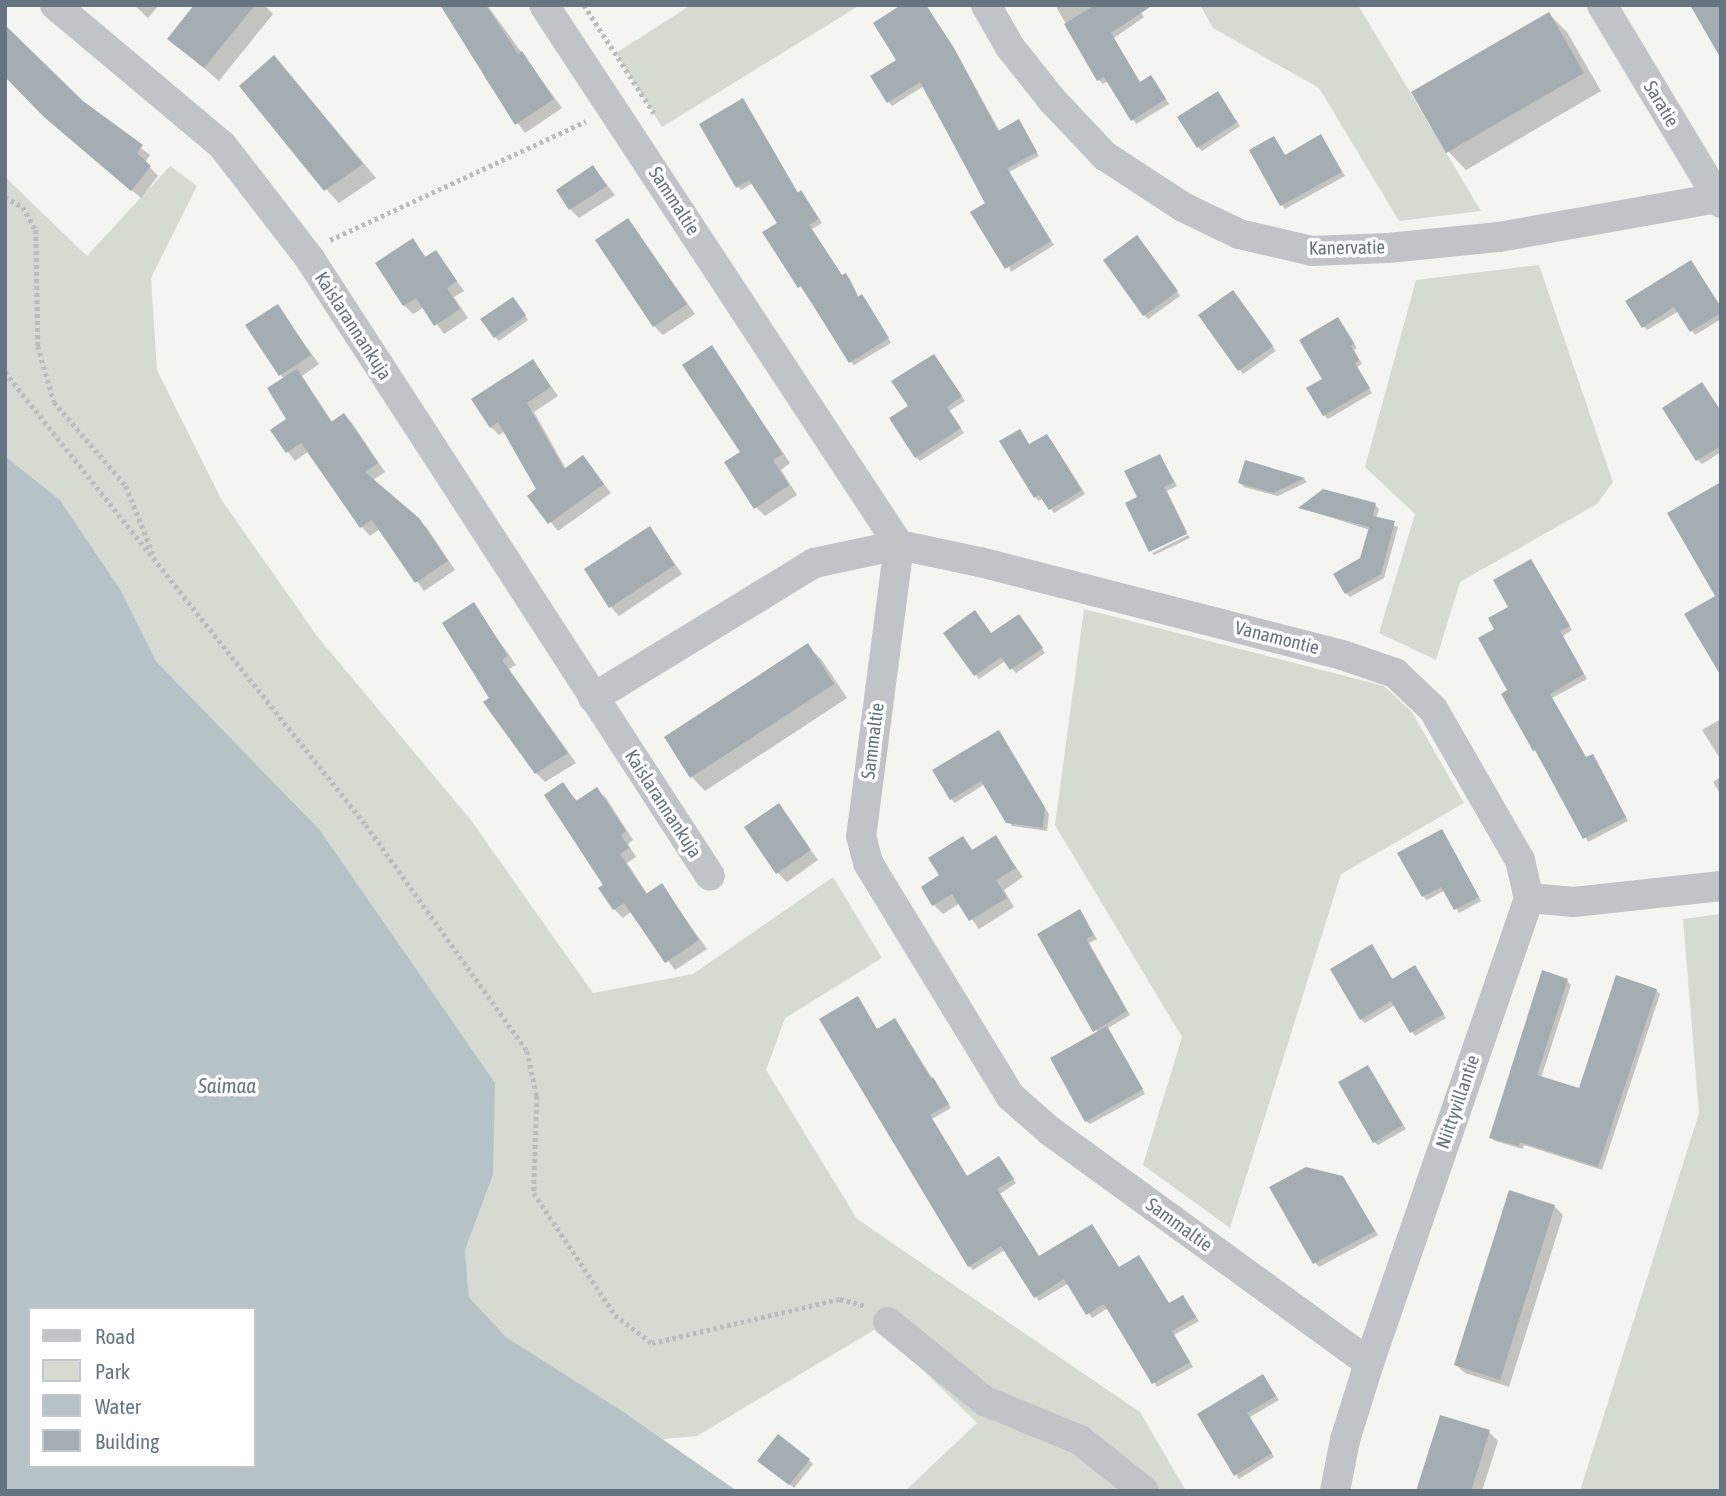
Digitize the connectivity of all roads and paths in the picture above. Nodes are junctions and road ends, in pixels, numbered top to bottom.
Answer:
1 (55, 5) edge
2 (544, 5) edge
3 (986, 5) edge
4 (1602, 5) edge
5 (612, 108) junction
6 (5, 197) edge
7 (1719, 200) edge
8 (304, 252) junction
9 (5, 372) edge
10 (900, 545) junction
11 (155, 560) junction
12 (593, 698) junction
13 (710, 876) dead end
14 (1721, 886) edge
15 (1529, 898) junction
16 (888, 1322) joint
17 (1368, 1363) junction
18 (1144, 1491) edge
19 (1335, 1491) edge

1 - 8 street, Kaislarannankuja
2 - 5 street, Sammaltie
3 - 7 street, Kanervatie
4 - 7 street, Saratie
5 - 8 path
5 - 10 street, Sammaltie
6 - 11 path
8 - 12 street, Kaislarannankuja
9 - 11 path
10 - 12 street
10 - 15 street, Vanamontie
10 - 17 street, Sammaltie
11 - 16 path
12 - 13 street, Kaislarannankuja
14 - 15 street
15 - 17 street, Niittyvillantie
16 - 18 street
17 - 19 street, Niittyvillantie

